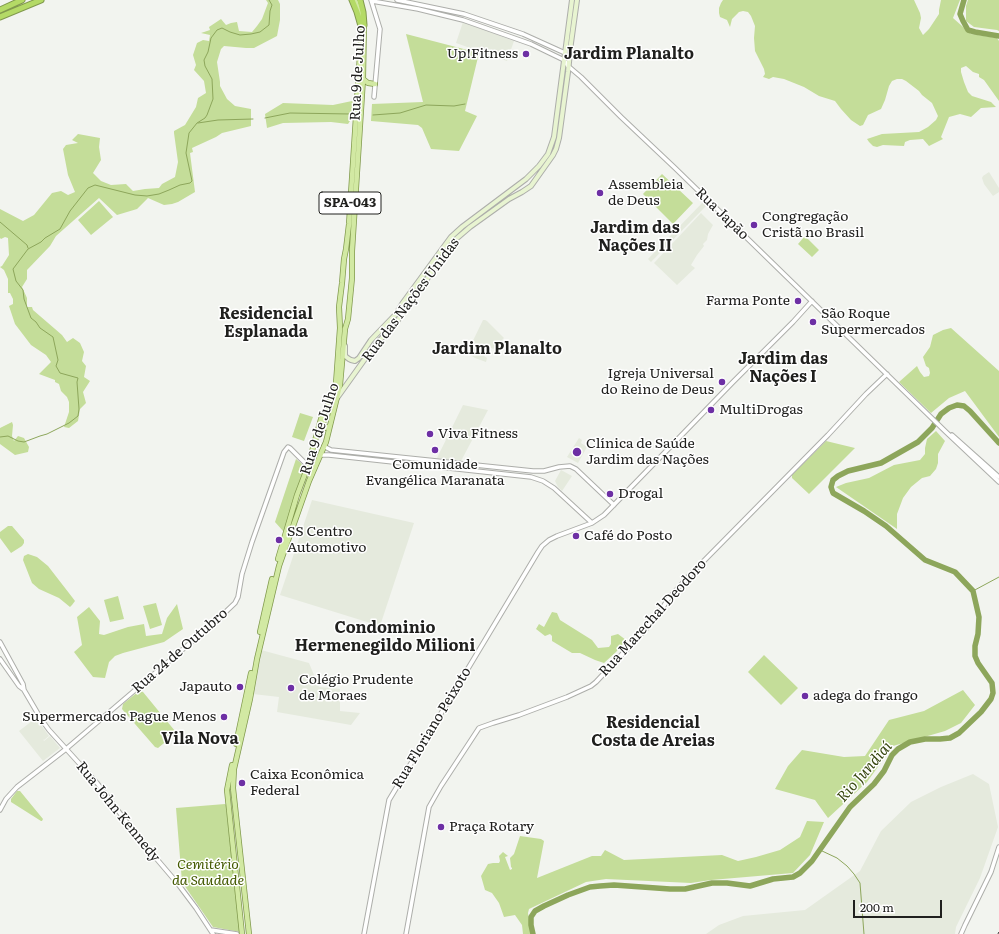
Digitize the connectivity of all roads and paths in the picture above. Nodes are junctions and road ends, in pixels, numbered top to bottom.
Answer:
1 (22, 0) edge
2 (41, 0) edge
3 (352, 0) edge
4 (355, 0) edge
5 (360, 0) edge
6 (397, 0) edge
7 (572, 0) edge
8 (577, 0) edge
9 (372, 1) edge
10 (417, 4) junction
11 (416, 9) junction
12 (0, 10) edge
13 (464, 14) junction
14 (0, 17) edge
15 (463, 20) junction
16 (363, 26) junction
17 (515, 32) junction
18 (512, 37) junction
19 (565, 53) junction
20 (566, 60) junction
21 (568, 66) junction
22 (363, 79) junction
23 (375, 85) junction
24 (362, 90) junction
25 (374, 97) dead end
26 (526, 179) junction
27 (533, 184) junction
28 (517, 185) junction
29 (522, 192) junction
30 (343, 277) junction
31 (352, 278) junction
32 (812, 301) junction
33 (340, 302) junction
34 (350, 303) junction
35 (345, 337) junction
36 (887, 374) junction
37 (335, 391) junction
38 (337, 399) junction
39 (330, 426) junction
40 (943, 429) junction
41 (316, 439) junction
42 (325, 444) junction
43 (313, 446) junction
44 (320, 455) junction
45 (406, 458) junction
46 (383, 461) junction
47 (458, 464) junction
48 (422, 465) junction
49 (473, 465) junction
50 (308, 466) junction
51 (484, 466) junction
52 (470, 470) junction
53 (482, 471) junction
54 (304, 476) junction
55 (999, 477) edge
56 (999, 482) edge
57 (304, 494) junction
58 (614, 505) junction
59 (592, 523) junction
60 (267, 601) junction
61 (264, 630) junction
62 (0, 642) edge
63 (0, 659) edge
64 (24, 690) junction
65 (244, 707) junction
66 (242, 730) junction
67 (66, 748) junction
68 (0, 810) edge
69 (999, 847) edge
70 (210, 930) junction
71 (219, 933) edge
72 (214, 934) edge
73 (237, 934) edge
74 (242, 934) edge
75 (249, 934) edge
76 (364, 934) edge
77 (406, 934) edge
78 (961, 934) edge

1 - 12 highway
2 - 14 highway
3 - 16 highway
4 - 16 main road, Rua 9 de Julho / SPA-043
5 - 16 highway
6 - 10 street
7 - 19 main road, Rua das Nações Unidas
8 - 20 main road, Rua das Nações Unidas
9 - 11 street
9 - 23 street
10 - 11 street
10 - 11 street
10 - 13 street
11 - 15 street
13 - 15 street
13 - 15 street
13 - 17 street
15 - 18 street
16 - 22 main road, Rua 9 de Julho / SPA-043
16 - 30 main road, Rua 9 de Julho / SPA-043
17 - 18 street
17 - 18 street
17 - 19 street
18 - 20 street
19 - 20 main road, Rua das Nações Unidas
20 - 21 main road, Rua das Nações Unidas
20 - 26 main road, Rua das Nações Unidas
21 - 27 main road, Rua das Nações Unidas
21 - 32 street, Rua Japão
22 - 23 main road
22 - 24 main road, Rua 9 de Julho / SPA-043
23 - 24 main road
23 - 25 street
24 - 31 main road, Rua 9 de Julho / SPA-043
26 - 27 main road
26 - 28 main road, Rua das Nações Unidas
27 - 29 main road, Rua das Nações Unidas
28 - 29 main road
28 - 35 main road, Rua das Nações Unidas
29 - 38 main road, Rua das Nações Unidas
30 - 31 main road
30 - 33 main road, Rua 9 de Julho / SPA-043
31 - 34 main road, Rua 9 de Julho / SPA-043
32 - 36 street, Rua Japão
32 - 58 street, Rua Floriano Peixoto
33 - 34 main road
33 - 37 main road, Rua 9 de Julho / SPA-043
34 - 35 main road, Rua 9 de Julho / SPA-043
35 - 38 main road, Rua 9 de Julho / SPA-043
36 - 40 street, Rua Japão
36 - 77 street, Rua Marechal Deodoro
37 - 39 main road
37 - 41 main road, Rua 9 de Julho
38 - 39 main road, Rua 9 de Julho
39 - 42 main road, Rua 9 de Julho
40 - 55 street, Rua Japão
40 - 56 street, Rua Japão
41 - 42 main road
41 - 43 main road, Rua 9 de Julho
42 - 44 main road, Rua 9 de Julho
42 - 45 street
43 - 44 main road
43 - 50 main road, Rua 9 de Julho
44 - 46 street
44 - 57 main road, Rua 9 de Julho
45 - 46 street
45 - 47 street
46 - 48 street
47 - 48 street
47 - 49 street
48 - 52 street
49 - 51 street
49 - 52 street
50 - 54 main road, Rua 9 de Julho
50 - 67 street, Rua 24 de Outubro
51 - 53 street
51 - 58 street
52 - 53 street
53 - 59 street
54 - 57 main road
54 - 60 main road, Rua 9 de Julho
57 - 61 main road, Rua 9 de Julho
58 - 59 street, Rua Floriano Peixoto
59 - 76 street, Rua Floriano Peixoto
60 - 61 main road
60 - 65 main road, Rua 9 de Julho
61 - 66 main road, Rua 9 de Julho
62 - 64 street, Rua John Kennedy
63 - 64 street, Rua John Kennedy
64 - 67 street, Rua John Kennedy
65 - 66 main road
65 - 74 main road, Rua 9 de Julho
66 - 75 main road, Rua 9 de Julho
67 - 68 street, Rua 24 de Outubro
67 - 70 street, Rua John Kennedy
69 - 78 street
70 - 71 street
70 - 72 street, Rua John Kennedy
71 - 73 street

